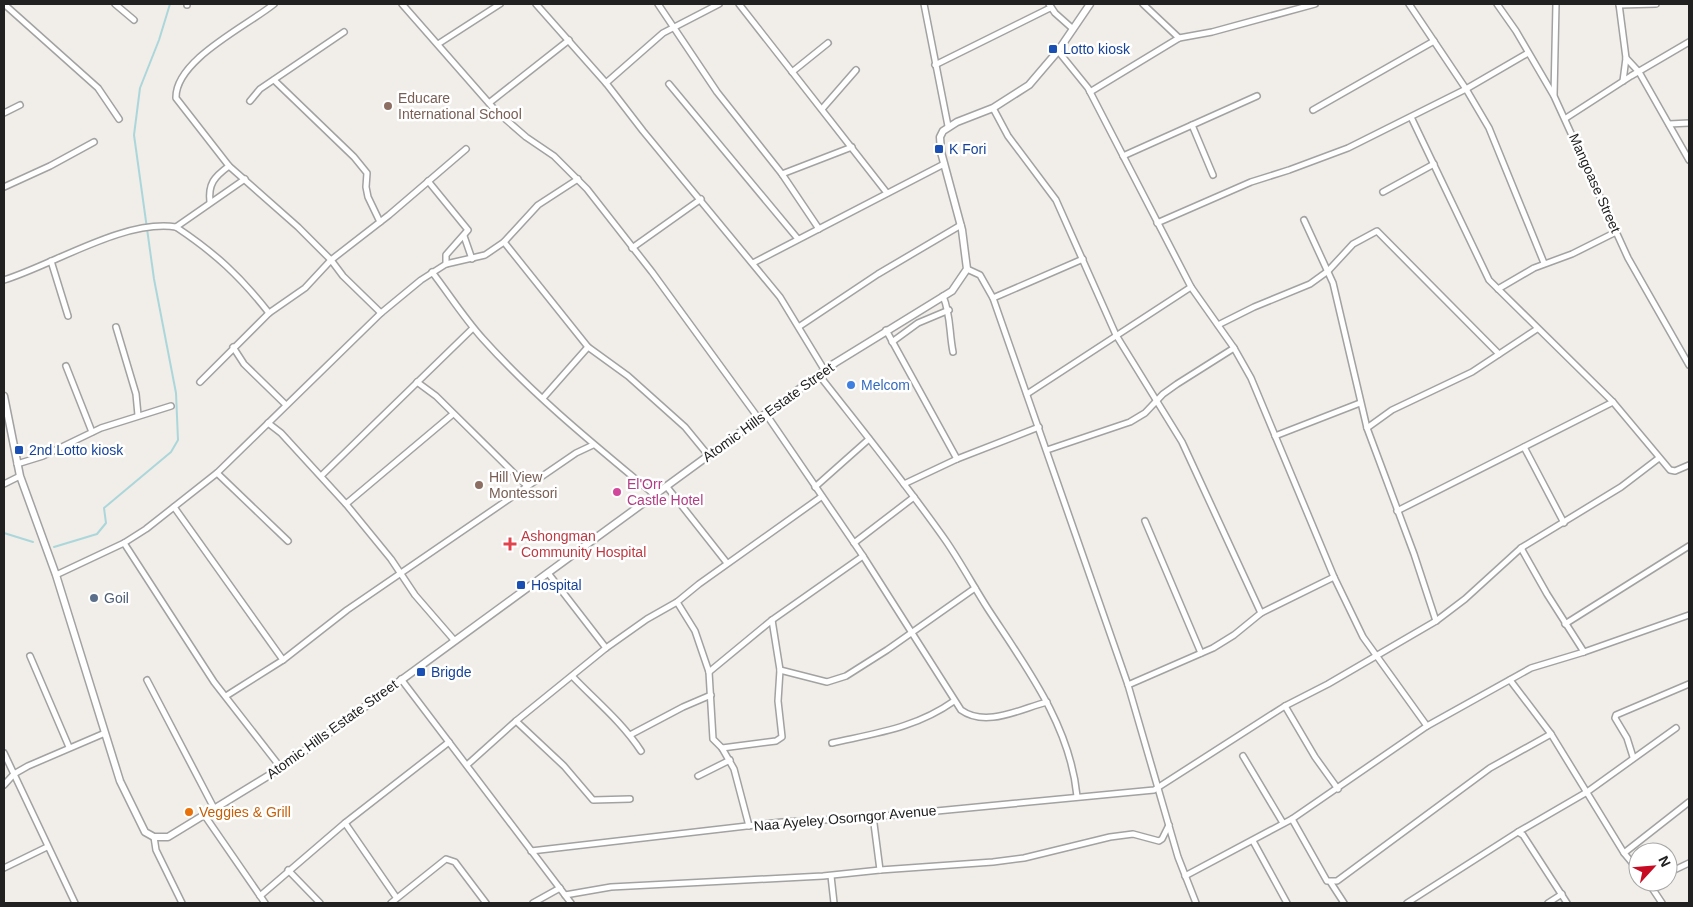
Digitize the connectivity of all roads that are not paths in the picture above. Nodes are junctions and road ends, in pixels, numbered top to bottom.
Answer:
1 (4, 4) edge
2 (115, 4) edge
3 (274, 4) edge
4 (402, 4) edge
5 (500, 4) edge
6 (536, 4) edge
7 (658, 4) edge
8 (719, 4) edge
9 (738, 4) edge
10 (924, 4) edge
11 (1090, 4) edge
12 (1143, 4) edge
13 (1315, 4) edge
14 (1409, 4) edge
15 (1496, 4) edge
16 (1556, 4) edge
17 (1619, 4) edge
18 (1656, 4) edge
19 (1050, 6) edge
20 (134, 20) dead end
21 (674, 26) junction
22 (1073, 29) junction
23 (344, 32) dead end
24 (1179, 38) junction
25 (569, 40) junction
26 (1434, 41) junction
27 (1689, 42) edge
28 (828, 43) dead end
29 (438, 44) junction
30 (1058, 51) junction
31 (1528, 53) junction
32 (1626, 58) junction
33 (935, 65) junction
34 (856, 70) dead end
35 (792, 72) junction
36 (1639, 72) junction
37 (274, 80) junction
38 (1623, 81) junction
39 (606, 83) junction
40 (669, 84) dead end
41 (1466, 89) junction
42 (1090, 92) junction
43 (1256, 96) dead end
44 (1554, 96) junction
45 (250, 101) dead end
46 (489, 103) junction
47 (20, 105) dead end
48 (993, 108) junction
49 (822, 109) junction
50 (1313, 110) dead end
51 (4, 113) edge
52 (1411, 117) junction
53 (1566, 118) junction
54 (119, 119) dead end
55 (1689, 123) edge
56 (1669, 124) junction
57 (948, 126) junction
58 (1192, 126) junction
59 (94, 142) dead end
60 (852, 147) junction
61 (466, 149) dead end
62 (1123, 156) junction
63 (1689, 160) edge
64 (944, 164) junction
65 (1434, 164) junction
66 (229, 166) junction
67 (782, 174) junction
68 (1213, 175) dead end
69 (245, 179) junction
70 (578, 179) junction
71 (428, 181) junction
72 (4, 187) edge
73 (1383, 192) dead end
74 (887, 193) junction
75 (700, 199) junction
76 (210, 202) junction
77 (1304, 220) dead end
78 (380, 222) junction
79 (1157, 223) junction
80 (961, 225) junction
81 (176, 227) junction
82 (819, 229) junction
83 (1616, 232) junction
84 (464, 236) junction
85 (798, 239) junction
86 (504, 242) junction
87 (632, 248) junction
88 (472, 259) junction
89 (1083, 259) junction
90 (331, 260) junction
91 (51, 261) junction
92 (753, 263) junction
93 (1544, 263) junction
94 (446, 264) junction
95 (967, 269) junction
96 (432, 272) junction
97 (1328, 272) junction
98 (4, 280) edge
99 (1191, 287) junction
100 (1498, 289) junction
101 (943, 296) junction
102 (993, 298) junction
103 (949, 310) junction
104 (269, 313) junction
105 (382, 313) junction
106 (68, 316) dead end
107 (1218, 325) junction
108 (800, 326) junction
109 (116, 327) dead end
110 (473, 328) junction
111 (1537, 329) junction
112 (886, 330) junction
113 (1116, 335) junction
114 (892, 342) junction
115 (233, 347) junction
116 (588, 347) junction
117 (1234, 348) junction
118 (953, 352) dead end
119 (1499, 354) junction
120 (1687, 357) edge
121 (1689, 365) edge
122 (66, 366) dead end
123 (825, 370) junction
124 (819, 375) junction
125 (200, 382) dead end
126 (417, 382) junction
127 (1027, 394) junction
128 (4, 396) edge
129 (543, 398) junction
130 (1158, 402) junction
131 (1613, 402) junction
132 (1360, 403) junction
133 (286, 404) junction
134 (171, 406) dead end
135 (454, 414) junction
136 (766, 414) junction
137 (138, 415) junction
138 (758, 419) junction
139 (268, 422) junction
140 (1039, 427) junction
141 (1367, 428) junction
142 (92, 432) junction
143 (1275, 436) junction
144 (869, 439) junction
145 (593, 444) junction
146 (1524, 447) junction
147 (1047, 450) junction
148 (708, 455) junction
149 (1660, 458) junction
150 (957, 459) junction
151 (17, 464) junction
152 (1689, 464) edge
153 (217, 473) junction
154 (20, 476) junction
155 (321, 476) junction
156 (4, 484) edge
157 (904, 484) junction
158 (527, 486) junction
159 (667, 487) junction
160 (815, 487) junction
161 (656, 496) junction
162 (821, 497) junction
163 (914, 497) junction
164 (346, 504) junction
165 (174, 507) junction
166 (1398, 511) junction
167 (1145, 521) dead end
168 (1564, 523) junction
169 (288, 541) dead end
170 (124, 543) junction
171 (854, 544) junction
172 (1689, 546) edge
173 (1521, 548) junction
174 (863, 556) junction
175 (727, 564) junction
176 (401, 573) junction
177 (548, 573) junction
178 (56, 575) junction
179 (1334, 577) junction
180 (975, 588) junction
181 (677, 602) junction
182 (1261, 613) junction
183 (1689, 615) edge
184 (772, 620) junction
185 (1436, 621) junction
186 (1565, 624) junction
187 (912, 632) junction
188 (454, 640) junction
189 (606, 648) junction
190 (1584, 652) junction
191 (1201, 653) junction
192 (30, 656) dead end
193 (1376, 657) junction
194 (282, 660) junction
195 (780, 670) junction
196 (709, 672) junction
197 (573, 677) junction
198 (401, 679) junction
199 (147, 680) dead end
200 (1510, 680) junction
201 (1689, 684) edge
202 (1128, 685) junction
203 (711, 695) junction
204 (226, 696) junction
205 (954, 702) junction
206 (1047, 702) junction
207 (1285, 706) junction
208 (516, 721) junction
209 (1427, 726) junction
210 (1676, 728) dead end
211 (105, 733) junction
212 (1551, 734) junction
213 (630, 735) junction
214 (450, 742) junction
215 (832, 743) dead end
216 (70, 747) junction
217 (722, 748) junction
218 (641, 751) dead end
219 (4, 753) edge
220 (1243, 756) dead end
221 (1633, 757) junction
222 (730, 760) junction
223 (467, 765) junction
224 (281, 768) junction
225 (14, 774) junction
226 (698, 776) dead end
227 (4, 785) edge
228 (1159, 787) junction
229 (1338, 789) junction
230 (1587, 792) junction
231 (1077, 796) junction
232 (630, 799) dead end
233 (1689, 802) edge
234 (215, 810) junction
235 (205, 816) junction
236 (873, 816) junction
237 (1292, 819) junction
238 (345, 823) junction
239 (1283, 823) junction
240 (1170, 825) junction
241 (749, 826) junction
242 (1518, 832) junction
243 (154, 837) junction
244 (1253, 841) junction
245 (47, 847) junction
246 (531, 851) junction
247 (1624, 853) junction
248 (1628, 858) edge
249 (4, 868) edge
250 (288, 870) junction
251 (880, 870) junction
252 (831, 876) junction
253 (1185, 876) junction
254 (1331, 883) junction
255 (560, 888) junction
256 (1562, 894) junction
257 (565, 895) junction
258 (260, 896) junction
259 (396, 897) junction
260 (75, 903) edge
261 (182, 903) edge
262 (265, 903) edge
263 (320, 903) edge
264 (391, 903) edge
265 (486, 903) edge
266 (532, 903) edge
267 (571, 903) edge
268 (834, 903) edge
269 (1196, 903) edge
270 (1287, 903) edge
271 (1344, 903) edge
272 (1407, 903) edge
273 (1548, 903) edge
274 (1567, 903) edge

1 - 54 street
2 - 20 street
3 - 66 street
4 - 29 street
5 - 29 street
6 - 25 street
7 - 21 street
8 - 21 street
9 - 35 street
10 - 33 street
11 - 22 street
12 - 24 street
13 - 24 street
14 - 26 street
15 - 31 street, Mangoase Street
16 - 44 street
17 - 18 street
17 - 32 street
19 - 22 street
19 - 33 street
21 - 39 street
21 - 67 street
22 - 30 street
23 - 37 street
24 - 42 street
25 - 39 street
25 - 46 street
26 - 41 street
26 - 50 street
27 - 36 street
28 - 35 street
29 - 46 street
30 - 42 street
30 - 48 street
31 - 41 street
31 - 44 street, Mangoase Street
32 - 36 street
32 - 38 street
33 - 57 street
34 - 49 street
35 - 49 street
36 - 38 street
36 - 56 street
37 - 45 street
37 - 78 street
38 - 53 street
39 - 75 street
40 - 85 street
41 - 52 street
41 - 93 street
42 - 62 street
43 - 58 street
44 - 53 street, Mangoase Street
46 - 70 street
47 - 51 street
48 - 57 street
48 - 89 street
49 - 60 street
52 - 65 street
52 - 79 street
53 - 83 street, Mangoase Street
55 - 56 street
56 - 63 street
57 - 64 street
58 - 62 street
58 - 68 street
59 - 72 street
60 - 67 street
60 - 74 street
61 - 71 street
62 - 79 street
64 - 74 street
64 - 80 street
65 - 73 street
65 - 100 street
66 - 69 street
66 - 76 street
67 - 82 street
69 - 76 street
69 - 90 street
70 - 86 street
70 - 87 street
71 - 78 street
71 - 84 street
74 - 82 street
75 - 87 street
75 - 92 street
76 - 81 street
77 - 97 street
78 - 90 street
79 - 99 street
80 - 95 street
80 - 108 street
81 - 91 street
81 - 104 street
82 - 85 street
83 - 93 street
83 - 120 street, Mangoase Street
84 - 88 street
84 - 94 street
85 - 92 street
86 - 88 street
86 - 116 street
87 - 138 street
88 - 94 street
89 - 102 street
89 - 113 street
90 - 104 street
90 - 105 street
91 - 98 street
91 - 106 street
92 - 108 street
93 - 100 street
94 - 96 street
95 - 101 street, Atomic Hills Estate Street
95 - 102 street
96 - 105 street
96 - 110 street
97 - 107 street
97 - 119 street
97 - 132 street
99 - 107 street
99 - 113 street
100 - 111 street
101 - 103 street
101 - 112 street, Atomic Hills Estate Street
102 - 127 street
103 - 114 street
103 - 118 street
104 - 115 street
105 - 133 street
107 - 117 street
108 - 123 street
109 - 137 street
110 - 126 street
110 - 129 street
111 - 119 street
111 - 131 street
112 - 114 street
112 - 123 street, Atomic Hills Estate Street
113 - 127 street
113 - 130 street
114 - 150 street
115 - 125 street
115 - 133 street
116 - 129 street
116 - 148 street
117 - 130 street
117 - 143 street
119 - 141 street
120 - 121 street, Mangoase Street
122 - 142 street
123 - 124 street, Atomic Hills Estate Street
124 - 136 street, Atomic Hills Estate Street
124 - 144 street
126 - 135 street
126 - 155 street
127 - 140 street
128 - 151 street
129 - 145 street
130 - 147 street
130 - 182 street
131 - 146 street
131 - 149 street
132 - 141 street
132 - 143 street
133 - 139 street
134 - 137 street
135 - 158 street
135 - 164 street
136 - 138 street, Atomic Hills Estate Street
136 - 160 street
137 - 142 street
138 - 148 street, Atomic Hills Estate Street
139 - 153 street
139 - 155 street
140 - 147 street
140 - 150 street
141 - 166 street
142 - 151 street
143 - 179 street
144 - 157 street
144 - 160 street
145 - 158 street
145 - 161 street
146 - 166 street
146 - 168 street
147 - 202 street
148 - 159 street, Atomic Hills Estate Street
149 - 152 street
149 - 168 street, Naa Ayeley Osorngor Avenue
150 - 157 street
151 - 154 street
153 - 165 street
153 - 169 street
154 - 156 street
154 - 178 street
155 - 164 street
157 - 163 street
158 - 176 street
159 - 161 street, Atomic Hills Estate Street
159 - 175 street
160 - 162 street
161 - 177 street, Atomic Hills Estate Street
162 - 171 street
162 - 175 street
163 - 171 street
163 - 180 street
164 - 176 street
165 - 170 street
165 - 194 street
166 - 185 street
167 - 191 street
168 - 173 street, Naa Ayeley Osorngor Avenue
170 - 178 street
170 - 204 street
171 - 174 street
172 - 186 street
173 - 185 street, Naa Ayeley Osorngor Avenue
173 - 186 street
174 - 184 street
174 - 187 street
175 - 181 street
176 - 188 street
176 - 194 street
177 - 188 street, Atomic Hills Estate Street
177 - 189 street
178 - 211 street
179 - 182 street
179 - 193 street
180 - 187 street
180 - 206 street
181 - 189 street
181 - 196 street
182 - 191 street
183 - 190 street
184 - 195 street
184 - 196 street
185 - 193 street, Naa Ayeley Osorngor Avenue
186 - 190 street
187 - 195 street
187 - 205 street
188 - 198 street, Atomic Hills Estate Street
189 - 197 street
190 - 200 street
191 - 202 street
192 - 216 street
193 - 207 street, Naa Ayeley Osorngor Avenue
193 - 209 street
194 - 204 street
195 - 217 street
196 - 203 street
197 - 208 street
197 - 213 street
198 - 214 street
198 - 224 street, Atomic Hills Estate Street
199 - 234 street
200 - 209 street
200 - 212 street
201 - 221 street
202 - 228 street
203 - 213 street
203 - 217 street
204 - 224 street
205 - 206 street
205 - 215 street
206 - 231 street
207 - 228 street, Naa Ayeley Osorngor Avenue
207 - 229 street
208 - 223 street
208 - 232 street
209 - 229 street
210 - 221 street
211 - 216 street
211 - 243 street
212 - 230 street
212 - 254 street
213 - 218 street
214 - 223 street
214 - 238 street
216 - 225 street
217 - 222 street
219 - 225 street
220 - 239 street
221 - 230 street
222 - 226 street
222 - 241 street
223 - 246 street
224 - 234 street, Atomic Hills Estate Street
225 - 227 street
225 - 245 street
228 - 231 street, Naa Ayeley Osorngor Avenue
228 - 240 street
229 - 237 street
230 - 242 street
230 - 247 street
231 - 236 street, Naa Ayeley Osorngor Avenue
233 - 247 street
234 - 235 street, Atomic Hills Estate Street
235 - 243 street, Atomic Hills Estate Street
235 - 258 street
236 - 241 street, Naa Ayeley Osorngor Avenue
236 - 251 street
237 - 239 street
237 - 254 street
238 - 250 street
238 - 259 street
239 - 244 street
240 - 251 street
240 - 253 street
241 - 246 street, Naa Ayeley Osorngor Avenue
242 - 256 street
242 - 272 street
243 - 261 street
244 - 253 street
244 - 270 street
245 - 249 street
245 - 260 street
246 - 255 street
247 - 248 street
250 - 258 street
250 - 263 street
251 - 252 street
252 - 257 street
252 - 268 street
253 - 269 street
254 - 271 street
255 - 257 street
255 - 266 street
256 - 273 street
256 - 274 street
257 - 267 street
258 - 262 street
259 - 264 street
259 - 265 street

